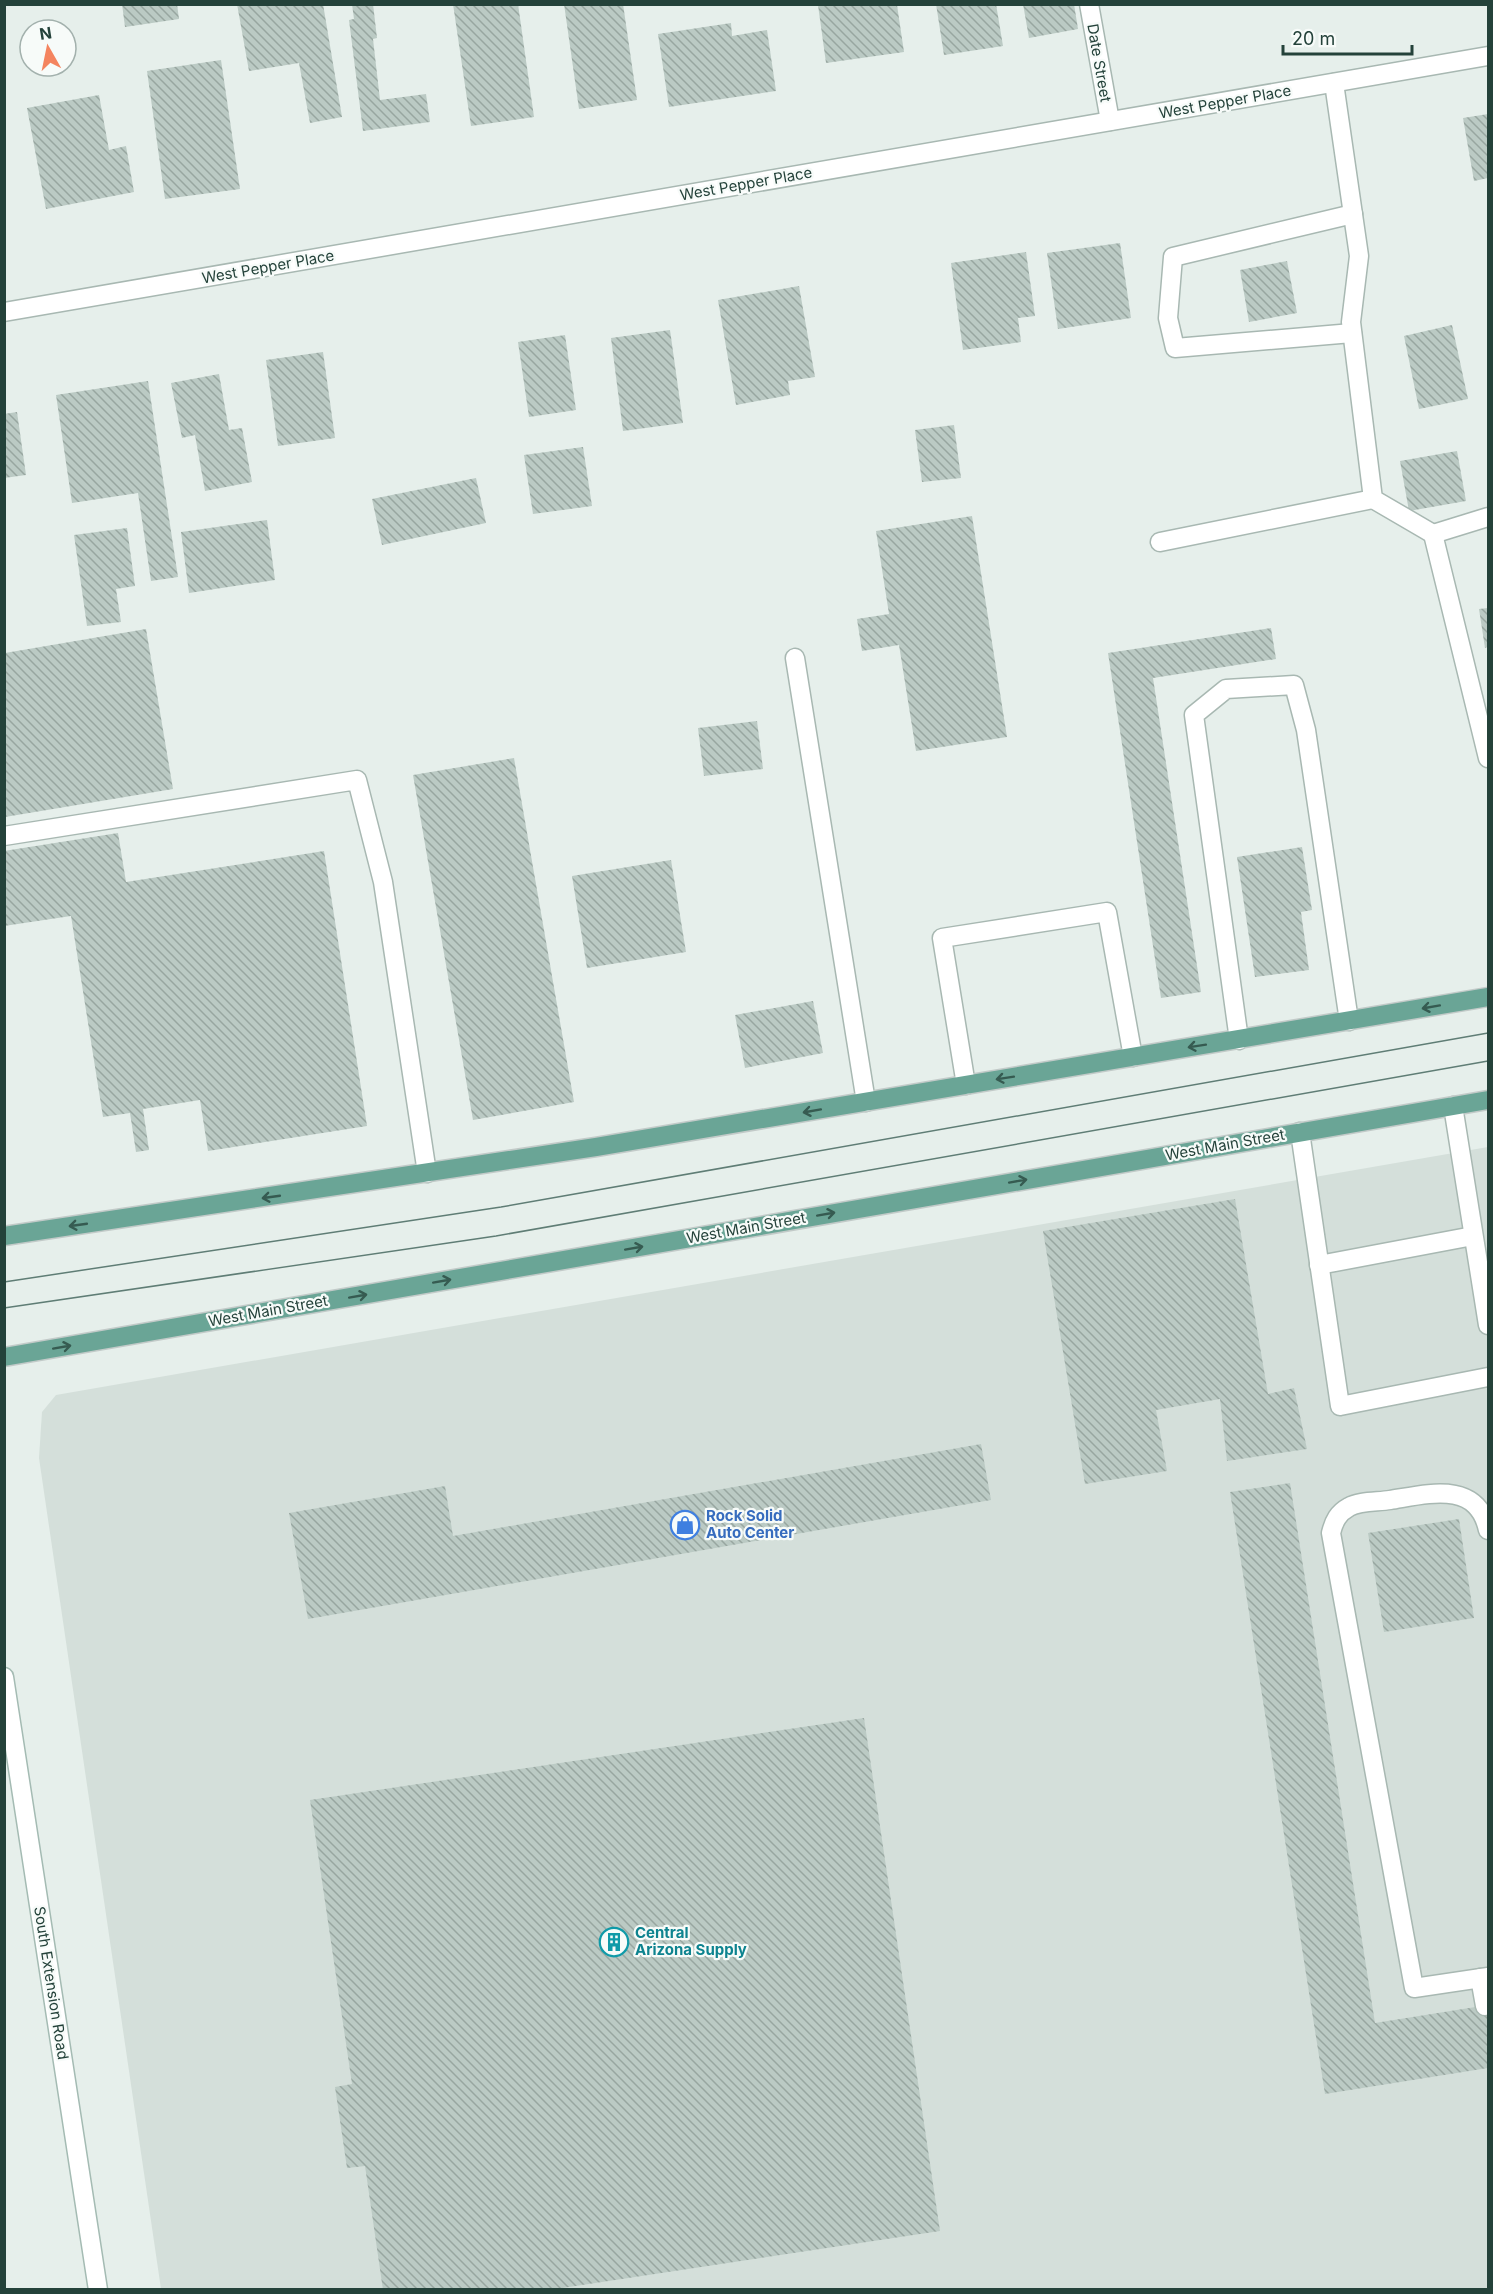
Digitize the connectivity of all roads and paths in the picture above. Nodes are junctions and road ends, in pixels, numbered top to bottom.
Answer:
1 (1089, 4) edge
2 (1488, 56) edge
3 (1334, 83) junction
4 (1110, 121) junction
5 (1353, 214) junction
6 (4, 312) edge
7 (1352, 333) junction
8 (1373, 499) junction
9 (1488, 517) edge
10 (1433, 534) junction
11 (1160, 542) dead end
12 (795, 658) dead end
13 (1488, 758) edge
14 (4, 836) edge
15 (1488, 997) edge
16 (1349, 1021) junction
17 (1239, 1040) junction
18 (1133, 1057) junction
19 (966, 1085) junction
20 (1488, 1100) edge
21 (866, 1102) junction
22 (1452, 1106) junction
23 (1300, 1132) junction
24 (427, 1173) junction
25 (4, 1236) edge
26 (1473, 1236) junction
27 (1319, 1265) junction
28 (1488, 1325) edge
29 (4, 1357) edge
30 (1488, 1377) edge
31 (1488, 1530) edge
32 (4, 1677) edge
33 (1484, 1977) edge
34 (1485, 2006) dead end
35 (98, 2289) edge

1 - 4 street, Date Street
2 - 3 street, West Pepper Place
3 - 4 street, West Pepper Place
3 - 5 street
4 - 6 street, West Pepper Place
5 - 7 street
5 - 7 street
7 - 8 street
8 - 10 street
8 - 11 street
9 - 10 street
10 - 13 street
12 - 21 street
14 - 24 street
15 -> 16 main road
16 - 17 main road
16 - 17 street
17 -> 18 main road
18 -> 19 main road
18 - 19 street
19 - 21 main road
20 - 22 main road, West Main Street
21 -> 24 main road
22 - 23 main road, West Main Street
22 - 26 street
23 - 27 street
29 -> 23 main road, West Main Street
24 -> 25 main road
26 - 27 street
26 - 28 street
27 - 30 street
31 - 33 street
32 - 35 street, South Extension Road
33 - 34 street

